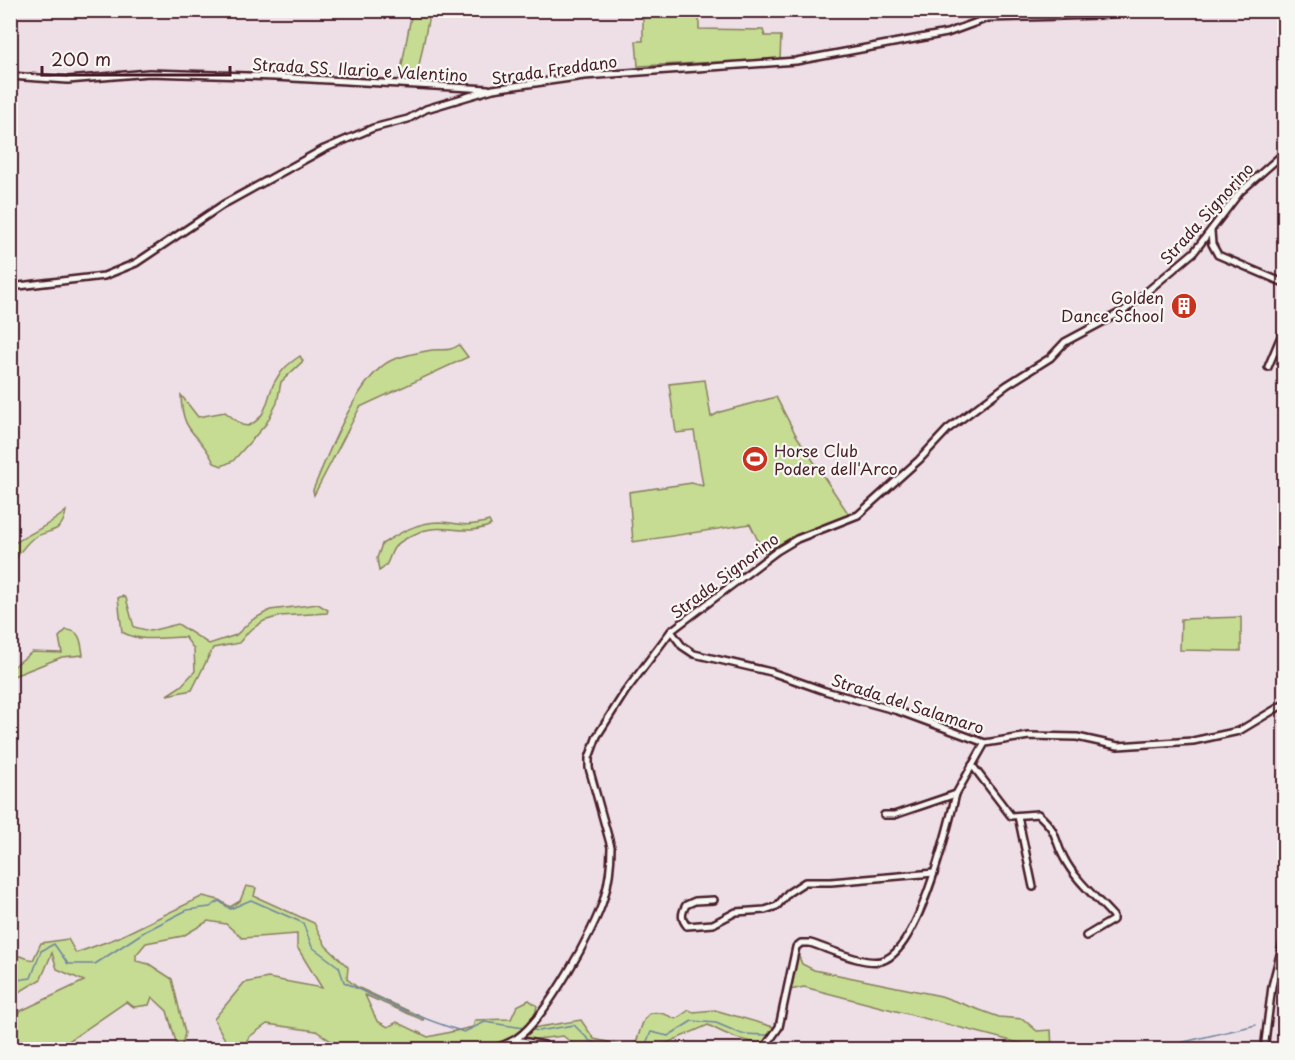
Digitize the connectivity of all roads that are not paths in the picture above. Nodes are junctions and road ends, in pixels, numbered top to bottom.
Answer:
1 (1140, 10) edge
2 (10, 76) edge
3 (493, 89) junction
4 (1284, 153) edge
5 (1211, 231) junction
6 (1284, 283) edge
7 (10, 287) edge
8 (1284, 329) edge
9 (1268, 367) dead end
10 (671, 632) junction
11 (1284, 704) edge
12 (985, 743) junction
13 (972, 765) junction
14 (956, 794) junction
15 (884, 815) dead end
16 (1018, 816) junction
17 (934, 873) junction
18 (1033, 887) dead end
19 (714, 900) dead end
20 (1086, 936) dead end
21 (1284, 939) edge
22 (516, 1040) junction
23 (492, 1050) edge
24 (548, 1050) edge
25 (759, 1050) edge
26 (1264, 1050) edge

1 - 3 street, Strada Freddano
2 - 3 street, Strada SS. Ilario e Valentino
3 - 7 street, Strada Freddano
4 - 5 street, Strada Signorino
5 - 6 street
5 - 10 street, Strada Signorino
8 - 9 street
10 - 12 street, Strada del Salamaro
10 - 22 street, Strada Signorino
11 - 12 street, Strada del Salamaro
12 - 13 street
13 - 14 street
13 - 16 street
14 - 15 street
14 - 17 street
16 - 18 street
16 - 20 street
17 - 19 street
17 - 25 street
21 - 26 street
22 - 23 street, Strada Signorino
22 - 24 street

